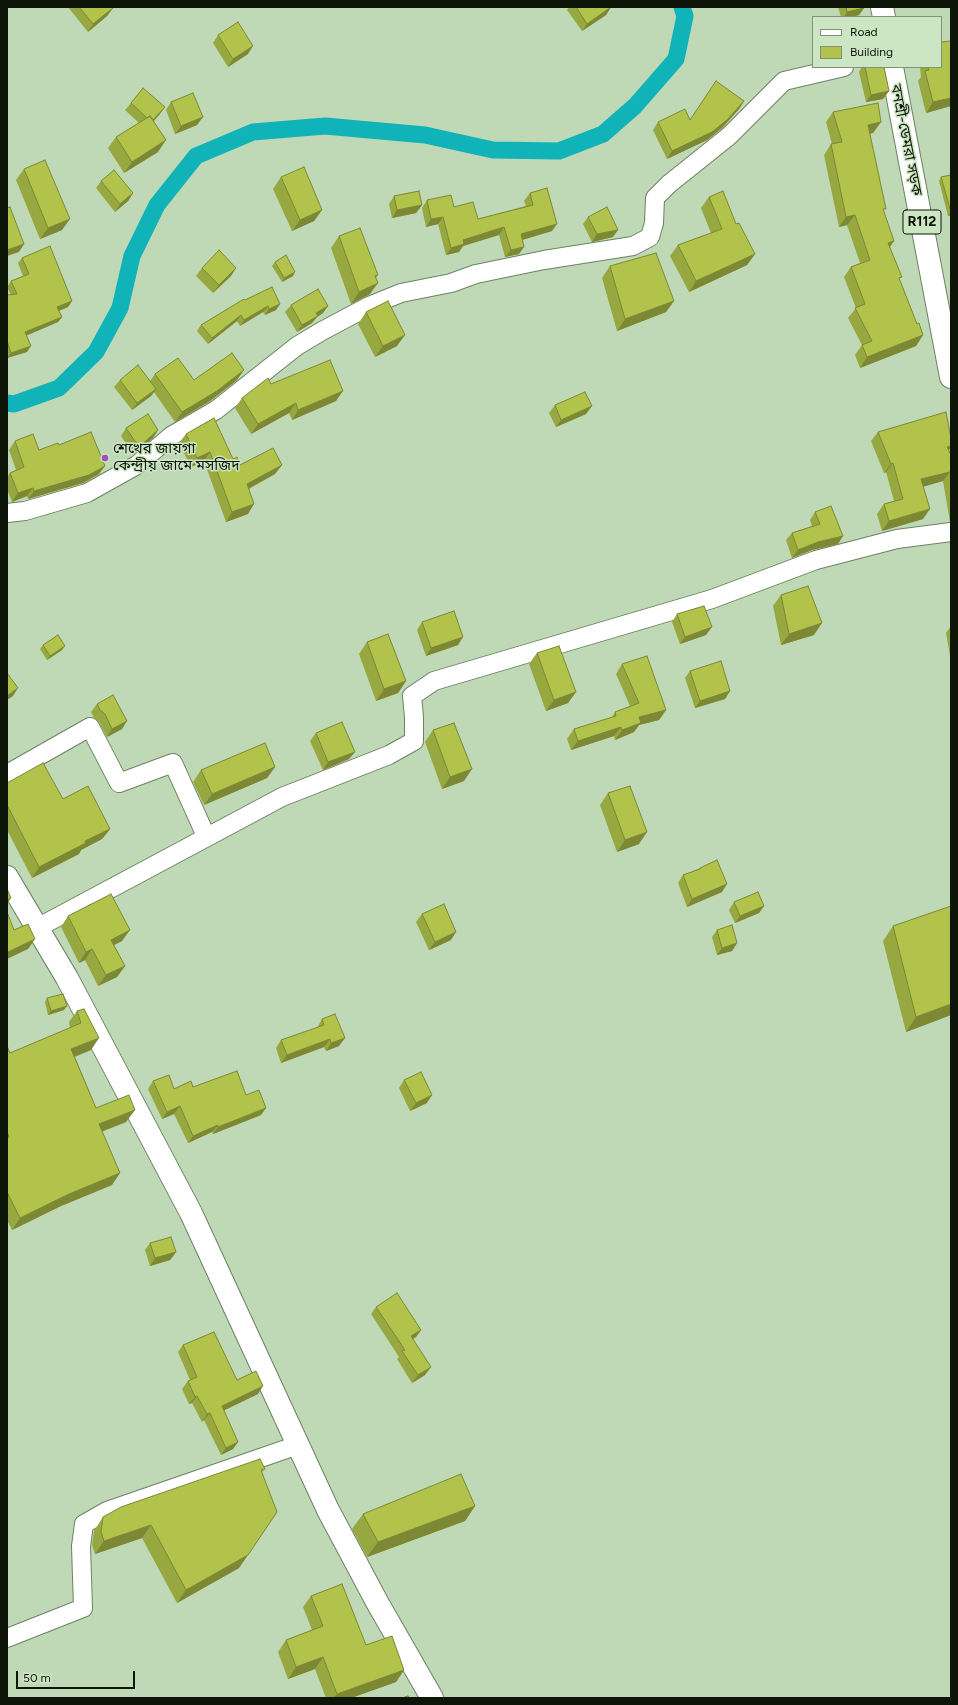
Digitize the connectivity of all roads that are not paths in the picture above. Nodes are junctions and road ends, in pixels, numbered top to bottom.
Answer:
1 (840, 68) edge
2 (892, 68) edge
3 (951, 377) edge
4 (7, 513) edge
5 (951, 532) edge
6 (7, 774) edge
7 (206, 836) junction
8 (7, 877) edge
9 (38, 928) junction
10 (298, 1445) junction
11 (7, 1638) edge
12 (432, 1698) edge

1 - 4 street
2 - 3 main road, বনশ্রী-ডেমরা সড়ক / R112
5 - 7 street
6 - 7 street
7 - 9 street
8 - 9 main road
9 - 10 main road
10 - 11 street
10 - 12 main road

